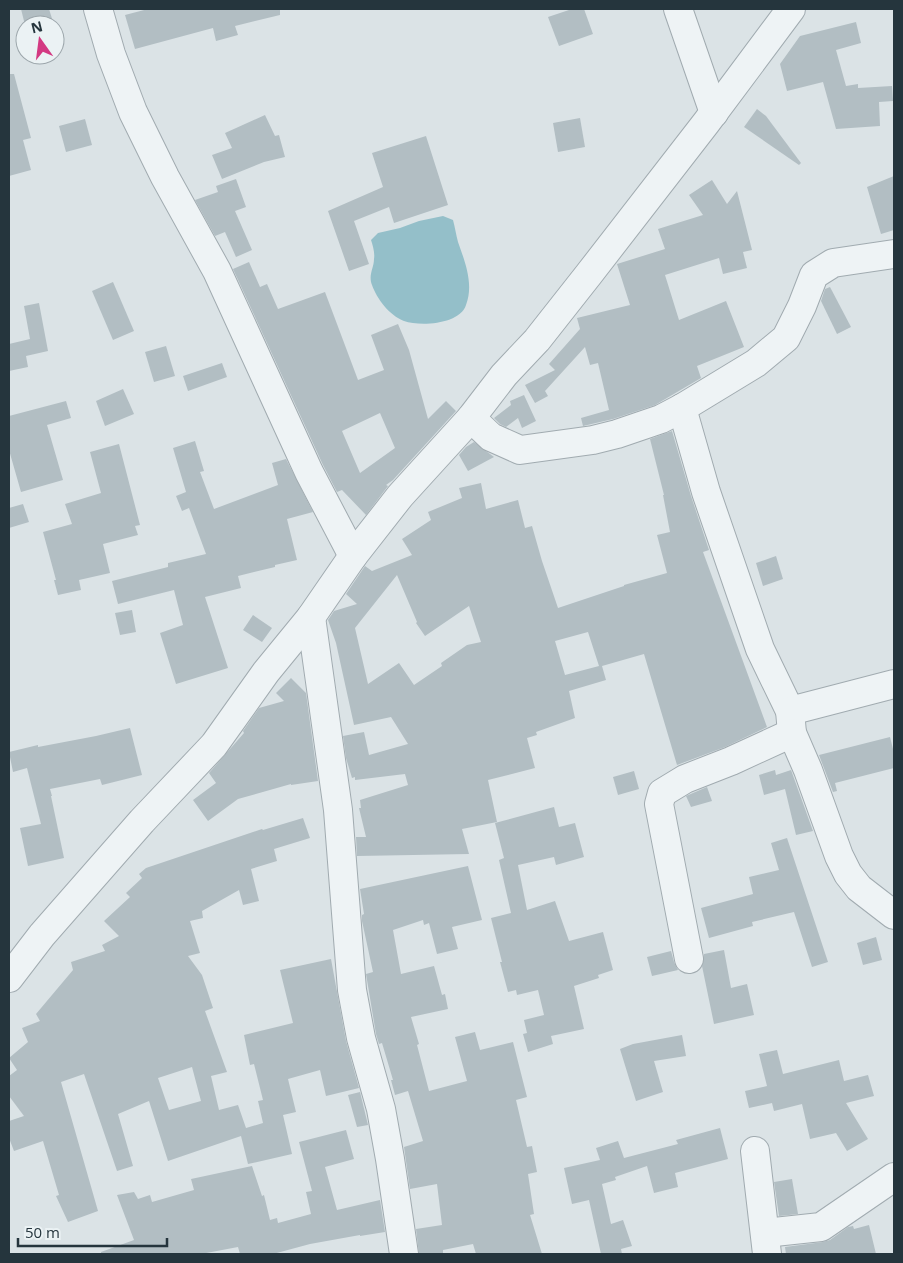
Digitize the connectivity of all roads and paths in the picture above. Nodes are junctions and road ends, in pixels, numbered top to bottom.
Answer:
1 (98, 9) edge
2 (678, 9) edge
3 (791, 9) edge
4 (714, 113) junction
5 (894, 254) edge
6 (682, 408) junction
7 (471, 418) junction
8 (353, 556) junction
9 (311, 617) junction
10 (894, 684) edge
11 (791, 722) junction
12 (894, 915) edge
13 (689, 959) dead end
14 (9, 978) edge
15 (755, 1151) dead end
16 (894, 1178) edge
17 (766, 1244) edge
18 (404, 1254) edge

1 - 8 street
2 - 4 street
3 - 4 street
4 - 7 street
5 - 6 street
6 - 7 street
6 - 11 street
7 - 8 street
8 - 9 street
9 - 14 street
9 - 18 street
10 - 11 street
11 - 12 street
11 - 13 street
15 - 17 street
16 - 17 street

